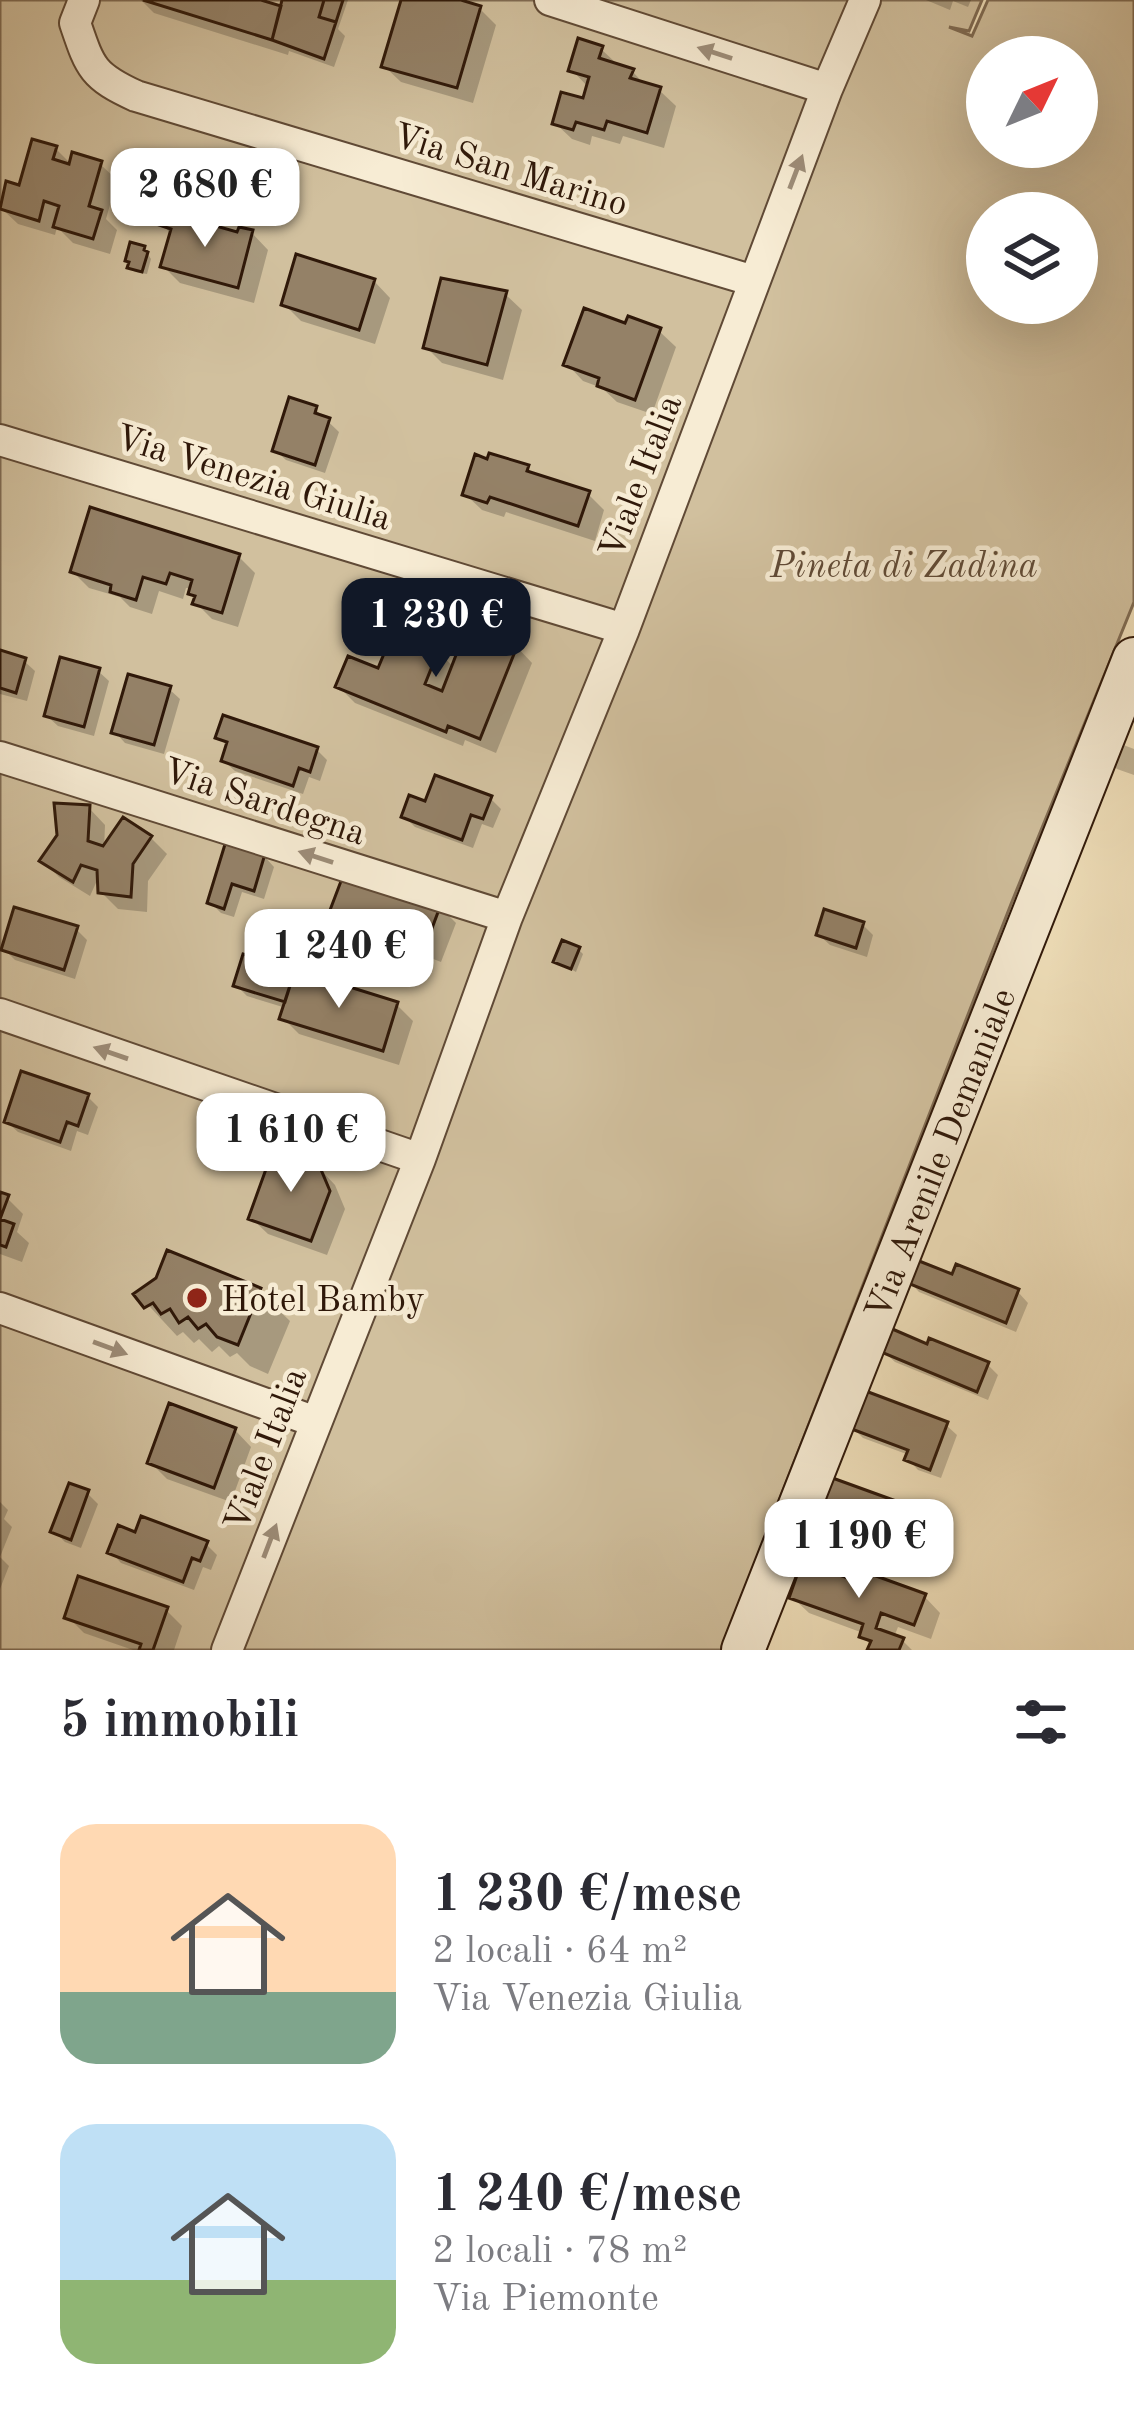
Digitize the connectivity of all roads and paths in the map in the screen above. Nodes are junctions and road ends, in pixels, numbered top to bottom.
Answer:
1 (550, 0) edge
2 (865, 0) edge
3 (79, 12) edge
4 (827, 89) junction
5 (754, 281) junction
6 (0, 440) edge
7 (624, 629) junction
8 (1134, 658) edge
9 (0, 757) edge
10 (507, 917) junction
11 (0, 1014) edge
12 (420, 1160) junction
13 (0, 1309) edge
14 (316, 1421) junction
15 (227, 1650) edge
16 (743, 1650) edge

4 -> 1 street
2 - 4 street, Viale Italia
3 - 5 street, Via San Marino
5 -> 4 street, Viale Italia
5 - 7 street, Viale Italia
6 - 7 street, Via Venezia Giulia
7 - 10 street, Viale Italia
8 - 16 street, Via Arenile Demaniale
10 -> 9 street, Via Sardegna
10 - 12 street, Viale Italia
12 -> 11 street
12 - 14 street, Viale Italia
13 -> 14 street
15 -> 14 street, Viale Italia

